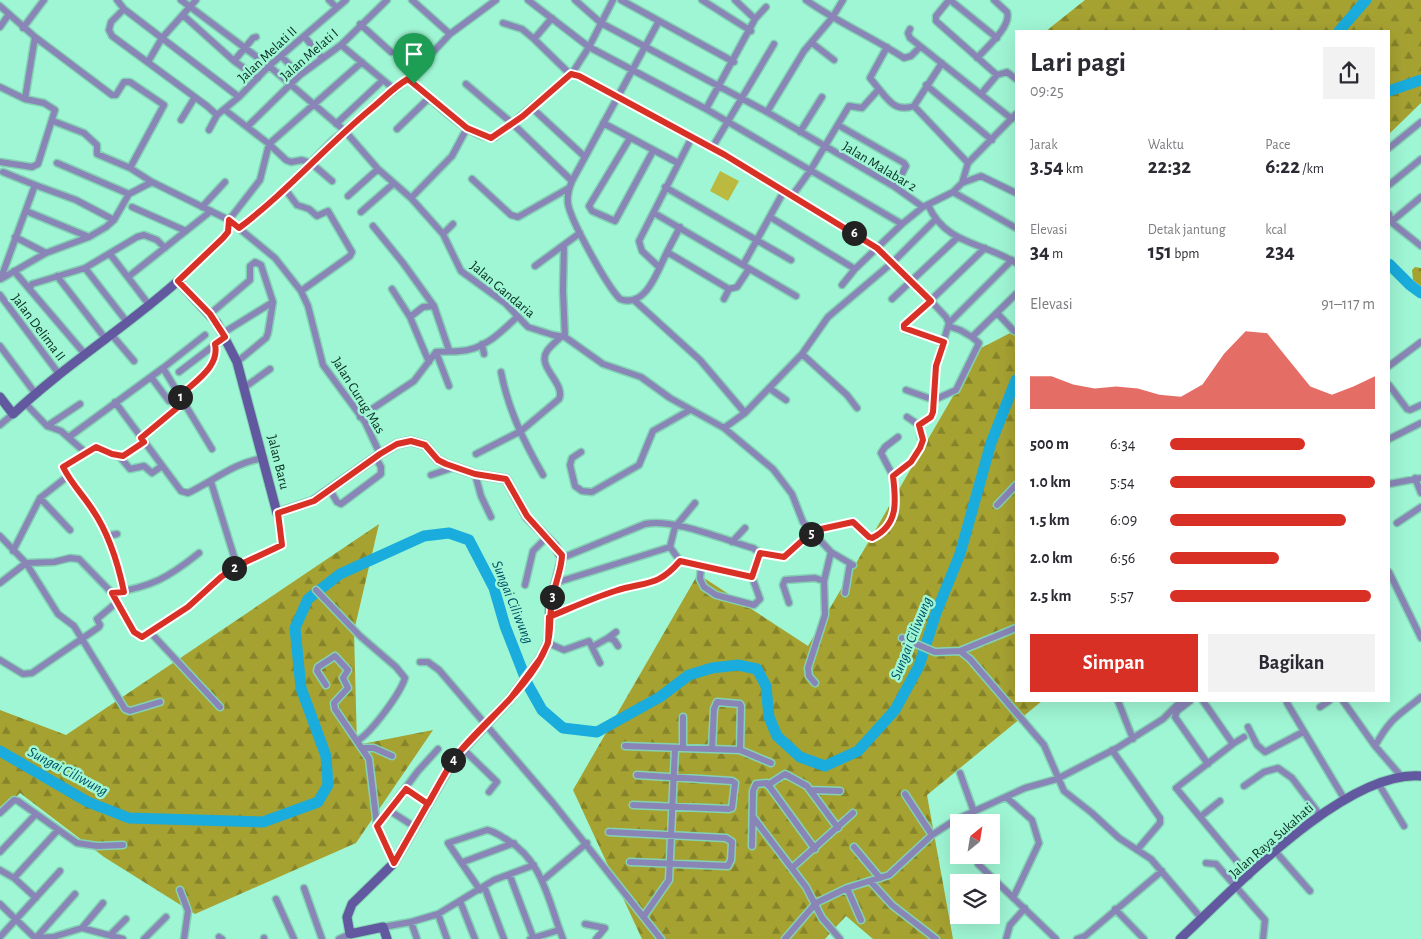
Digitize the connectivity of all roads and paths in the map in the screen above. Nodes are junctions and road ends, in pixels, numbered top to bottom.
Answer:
1 (44, 0) edge
2 (117, 0) edge
3 (181, 0) edge
4 (196, 0) edge
5 (329, 0) edge
6 (346, 0) edge
7 (387, 0) edge
8 (412, 0) edge
9 (496, 0) edge
10 (528, 0) edge
11 (575, 0) edge
12 (613, 0) edge
13 (621, 0) edge
14 (702, 0) edge
15 (735, 0) edge
16 (806, 0) edge
17 (843, 0) edge
18 (949, 0) edge
19 (998, 1) edge
20 (0, 6) edge
21 (766, 7) dead end
22 (190, 8) junction
23 (337, 8) junction
24 (124, 9) junction
25 (9, 14) junction
26 (184, 16) junction
27 (552, 18) junction
28 (832, 18) junction
29 (756, 19) junction
30 (660, 21) junction
31 (503, 23) dead end
32 (601, 23) junction
33 (360, 24) junction
34 (0, 27) edge
35 (23, 28) junction
36 (910, 29) dead end
37 (751, 31) junction
38 (450, 34) junction
39 (304, 36) junction
40 (256, 37) dead end
41 (35, 38) junction
42 (162, 38) junction
43 (997, 38) junction
44 (534, 39) junction
45 (812, 42) junction
46 (774, 44) dead end
47 (340, 45) junction
48 (589, 47) junction
49 (645, 47) junction
50 (887, 47) junction
51 (920, 47) junction
52 (244, 48) junction
53 (391, 52) dead end
54 (281, 56) junction
55 (322, 58) junction
56 (977, 58) junction
57 (834, 60) dead end
58 (234, 61) junction
59 (148, 62) junction
60 (362, 62) junction
61 (734, 62) junction
62 (942, 63) junction
63 (269, 66) junction
64 (634, 69) junction
65 (571, 74) junction
66 (997, 74) junction
67 (300, 75) junction
68 (258, 78) junction
69 (1015, 78) edge
70 (408, 79) junction
71 (382, 81) junction
72 (466, 84) dead end
73 (292, 85) junction
74 (926, 85) junction
75 (719, 86) junction
76 (0, 87) edge
77 (394, 89) junction
78 (879, 90) junction
79 (981, 94) junction
80 (239, 97) junction
81 (616, 97) junction
82 (822, 97) dead end
83 (195, 98) junction
84 (429, 98) junction
85 (25, 99) junction
86 (740, 99) junction
87 (313, 104) junction
88 (914, 106) junction
89 (532, 108) junction
90 (706, 109) junction
91 (225, 110) junction
92 (767, 112) junction
93 (216, 116) junction
94 (1014, 116) edge
95 (181, 120) dead end
96 (53, 121) junction
97 (726, 122) junction
98 (1421, 122) edge
99 (603, 123) junction
100 (336, 124) junction
101 (513, 124) junction
102 (838, 125) junction
103 (248, 126) junction
104 (467, 128) junction
105 (397, 129) dead end
106 (209, 130) dead end
107 (345, 130) junction
108 (800, 132) junction
109 (692, 137) junction
110 (630, 138) junction
111 (992, 140) junction
112 (269, 144) junction
113 (824, 147) junction
114 (1390, 147) edge
115 (712, 148) junction
116 (653, 151) junction
117 (585, 157) junction
118 (1421, 159) edge
119 (0, 162) edge
120 (57, 163) dead end
121 (312, 163) junction
122 (678, 163) junction
123 (968, 163) junction
124 (130, 168) junction
125 (378, 169) junction
126 (810, 171) junction
127 (3, 172) dead end
128 (472, 178) dead end
129 (332, 181) dead end
130 (152, 182) junction
131 (225, 182) dead end
132 (962, 183) junction
133 (1390, 183) edge
134 (393, 184) junction
135 (570, 184) junction
136 (35, 185) junction
137 (665, 187) junction
138 (895, 187) junction
139 (285, 189) junction
140 (784, 191) junction
141 (953, 192) junction
142 (1015, 192) edge
143 (129, 194) junction
144 (348, 196) dead end
145 (792, 196) junction
146 (411, 198) junction
147 (1420, 200) edge
148 (925, 206) junction
149 (132, 207) dead end
150 (202, 207) junction
151 (26, 211) junction
152 (212, 211) junction
153 (361, 212) dead end
154 (654, 213) junction
155 (770, 217) junction
156 (1390, 218) edge
157 (114, 220) junction
158 (229, 220) junction
159 (935, 220) junction
160 (1391, 222) junction
161 (453, 224) dead end
162 (902, 224) junction
163 (372, 226) dead end
164 (680, 227) junction
165 (1015, 227) edge
166 (239, 228) junction
167 (186, 231) junction
168 (580, 233) junction
169 (443, 234) junction
170 (15, 237) junction
171 (89, 237) junction
172 (957, 238) junction
173 (756, 241) junction
174 (564, 245) junction
175 (1421, 246) edge
176 (165, 248) junction
177 (877, 248) junction
178 (985, 248) junction
179 (667, 252) junction
180 (46, 253) junction
181 (110, 254) junction
182 (791, 260) dead end
183 (1015, 261) edge
184 (893, 262) junction
185 (743, 265) junction
186 (3, 266) edge
187 (535, 266) dead end
188 (85, 268) junction
189 (659, 268) junction
190 (855, 269) junction
191 (749, 270) junction
192 (14, 272) junction
193 (57, 276) junction
194 (128, 277) junction
195 (1, 279) edge
196 (178, 281) junction
197 (912, 281) junction
198 (842, 285) dead end
199 (30, 288) junction
200 (392, 289) dead end
201 (729, 289) junction
202 (301, 291) junction
203 (0, 294) edge
204 (1015, 295) edge
205 (796, 296) dead end
206 (724, 299) dead end
207 (892, 299) dead end
208 (635, 300) junction
209 (931, 301) junction
210 (273, 302) junction
211 (150, 306) junction
212 (434, 306) junction
213 (997, 313) junction
214 (210, 314) junction
215 (410, 317) junction
216 (517, 317) junction
217 (127, 322) junction
218 (948, 325) junction
219 (1014, 331) dead end
220 (205, 334) dead end
221 (224, 335) junction
222 (108, 336) junction
223 (564, 337) junction
224 (972, 337) junction
225 (944, 342) junction
226 (1421, 342) edge
227 (215, 344) junction
228 (482, 344) junction
229 (0, 346) edge
230 (448, 350) junction
231 (436, 352) junction
232 (84, 353) junction
233 (484, 354) dead end
234 (802, 354) junction
235 (134, 361) dead end
236 (237, 362) junction
237 (428, 362) junction
238 (1390, 365) edge
239 (164, 368) junction
240 (270, 369) dead end
241 (179, 372) dead end
242 (501, 372) dead end
243 (59, 374) junction
244 (151, 377) junction
245 (449, 386) dead end
246 (1390, 386) edge
247 (245, 387) junction
248 (769, 388) junction
249 (906, 390) dead end
250 (35, 392) junction
251 (180, 396) junction
252 (0, 397) edge
253 (786, 400) dead end
254 (934, 400) junction
255 (169, 401) dead end
256 (115, 402) junction
257 (25, 403) junction
258 (183, 403) junction
259 (80, 404) dead end
260 (1421, 405) edge
261 (857, 408) dead end
262 (690, 410) junction
263 (745, 413) junction
264 (13, 414) junction
265 (360, 417) junction
266 (907, 417) dead end
267 (1421, 423) edge
268 (0, 425) edge
269 (919, 425) junction
270 (47, 426) junction
271 (724, 428) junction
272 (521, 431) junction
273 (69, 437) junction
274 (898, 437) dead end
275 (1390, 439) edge
276 (143, 440) junction
277 (212, 449) dead end
278 (581, 452) dead end
279 (86, 453) junction
280 (476, 454) dead end
281 (378, 456) junction
282 (120, 457) junction
283 (264, 458) junction
284 (162, 466) junction
285 (456, 467) junction
286 (431, 474) dead end
287 (543, 475) dead end
288 (68, 476) junction
289 (893, 476) junction
290 (476, 477) junction
291 (1418, 478) edge
292 (211, 482) junction
293 (1390, 484) edge
294 (1015, 486) edge
295 (330, 490) junction
296 (1421, 493) edge
297 (40, 498) junction
298 (695, 503) dead end
299 (997, 505) dead end
300 (1421, 506) edge
301 (278, 513) junction
302 (491, 517) dead end
303 (1397, 522) dead end
304 (675, 527) junction
305 (745, 528) dead end
306 (70, 530) dead end
307 (813, 533) junction
308 (117, 534) dead end
309 (0, 536) edge
310 (106, 536) junction
311 (546, 538) junction
312 (732, 542) junction
313 (670, 547) junction
314 (13, 550) junction
315 (830, 552) junction
316 (199, 553) dead end
317 (760, 553) junction
318 (562, 558) junction
319 (680, 561) junction
320 (26, 563) junction
321 (237, 566) junction
322 (701, 567) junction
323 (1390, 574) edge
324 (752, 577) junction
325 (824, 581) junction
326 (0, 583) edge
327 (555, 584) junction
328 (525, 585) dead end
329 (316, 590) dead end
330 (124, 592) junction
331 (112, 593) junction
332 (845, 593) dead end
333 (116, 603) junction
334 (789, 603) dead end
335 (549, 617) junction
336 (1015, 628) edge
337 (150, 632) junction
338 (616, 632) dead end
339 (81, 638) junction
340 (608, 638) junction
341 (902, 638) dead end
342 (1421, 638) edge
343 (548, 643) junction
344 (618, 646) dead end
345 (592, 647) junction
346 (960, 651) junction
347 (0, 660) edge
348 (420, 662) dead end
349 (600, 663) dead end
350 (815, 683) dead end
351 (326, 685) dead end
352 (1421, 697) edge
353 (160, 702) dead end
354 (1118, 702) edge
355 (1180, 702) edge
356 (1189, 702) edge
357 (1204, 702) edge
358 (1328, 702) edge
359 (1344, 702) edge
360 (1287, 703) dead end
361 (220, 706) dead end
362 (1320, 708) dead end
363 (684, 716) dead end
364 (484, 725) junction
365 (1248, 727) dead end
366 (1303, 732) junction
367 (1244, 737) dead end
368 (1133, 739) junction
369 (358, 741) junction
370 (625, 746) dead end
371 (1231, 746) junction
372 (1375, 746) junction
373 (363, 748) junction
374 (462, 748) junction
375 (679, 748) junction
376 (438, 749) dead end
377 (712, 749) junction
378 (740, 750) junction
379 (1112, 750) junction
380 (392, 756) dead end
381 (771, 763) dead end
382 (1208, 764) junction
383 (960, 773) dead end
384 (637, 775) dead end
385 (1401, 776) junction
386 (1421, 776) edge
387 (674, 778) junction
388 (1057, 779) junction
389 (1378, 782) junction
390 (768, 785) junction
391 (1244, 786) dead end
392 (406, 789) junction
393 (810, 790) junction
394 (489, 792) dead end
395 (840, 792) dead end
396 (906, 794) dead end
397 (1006, 797) junction
398 (1345, 800) junction
399 (1220, 801) dead end
400 (428, 804) junction
401 (633, 804) dead end
402 (673, 806) junction
403 (390, 811) junction
404 (974, 812) junction
405 (0, 813) edge
406 (854, 813) dead end
407 (36, 814) junction
408 (1320, 814) junction
409 (753, 817) junction
410 (1200, 817) junction
411 (377, 826) junction
412 (1404, 826) dead end
413 (415, 827) junction
414 (838, 828) junction
415 (58, 830) junction
416 (609, 832) dead end
417 (932, 834) junction
418 (672, 835) junction
419 (514, 843) junction
420 (587, 843) junction
421 (124, 845) dead end
422 (752, 846) dead end
423 (854, 847) dead end
424 (815, 849) junction
425 (1137, 850) junction
426 (1275, 851) junction
427 (0, 852) edge
428 (463, 862) junction
429 (630, 862) dead end
430 (394, 863) junction
431 (671, 863) junction
432 (1206, 863) dead end
433 (978, 864) dead end
434 (534, 865) junction
435 (792, 868) junction
436 (0, 870) edge
437 (60, 871) dead end
438 (1162, 871) junction
439 (510, 876) junction
440 (1250, 876) junction
441 (14, 878) junction
442 (880, 878) junction
443 (543, 880) junction
444 (871, 882) junction
445 (1236, 887) junction
446 (304, 888) dead end
447 (482, 888) junction
448 (847, 888) junction
449 (180, 890) dead end
450 (1310, 891) dead end
451 (75, 894) dead end
452 (36, 898) junction
453 (1013, 898) junction
454 (276, 899) dead end
455 (460, 902) junction
456 (103, 903) dead end
457 (816, 903) junction
458 (0, 904) edge
459 (1025, 908) junction
460 (1116, 908) junction
461 (438, 914) junction
462 (644, 916) junction
463 (166, 918) dead end
464 (1202, 918) junction
465 (16, 919) junction
466 (126, 919) dead end
467 (861, 920) dead end
468 (411, 922) junction
469 (586, 924) dead end
470 (82, 928) junction
471 (381, 928) junction
472 (559, 930) junction
473 (350, 934) junction
474 (110, 935) junction
475 (0, 937) edge
476 (35, 938) edge
477 (531, 938) edge
478 (123, 939) edge
479 (144, 939) edge
480 (184, 939) edge
481 (294, 939) edge
482 (322, 939) edge
483 (339, 939) edge
484 (383, 939) edge
485 (387, 939) edge
486 (417, 939) edge
487 (447, 939) edge
488 (476, 939) edge
489 (504, 939) edge
490 (563, 939) edge
491 (596, 939) edge
492 (662, 939) edge
493 (785, 939) edge
494 (840, 939) edge
495 (936, 939) edge
496 (1006, 939) edge
497 (1056, 939) edge
498 (1077, 939) edge
499 (1144, 939) edge
500 (1180, 939) edge
501 (1263, 939) edge

1 - 35 street
2 - 24 street
3 - 22 street, Jalan Gandaria
4 - 22 street
5 - 23 street
6 - 23 street, Jalan Melati II
7 - 33 street, Jalan Melati I
8 - 38 street
9 - 38 street
10 - 27 street
11 - 32 street, Jalan Malabar 2
12 - 32 street
13 - 30 street
14 - 37 street
15 - 29 street
16 - 28 street
17 - 28 street
18 - 43 street
18 - 56 street
19 - 43 street
20 - 25 street
21 - 29 street
22 - 26 street
22 - 52 street, Jalan Gandaria
23 - 39 street, Jalan Melati II
24 - 42 street
24 - 59 street
25 - 34 street
25 - 35 street
26 - 42 street
26 - 58 street
27 - 44 street
27 - 48 street
28 - 45 street
28 - 50 street
29 - 37 street
30 - 49 street
30 - 61 street
31 - 44 street
32 - 48 street
32 - 49 street, Jalan Malabar 2
33 - 47 street, Jalan Melati I
33 - 53 street
35 - 41 street
36 - 51 street
37 - 61 street
38 - 70 street
39 - 54 street, Jalan Melati II
39 - 55 street
40 - 52 street
41 - 85 street
41 - 124 street
42 - 59 street
42 - 80 street
43 - 56 street
44 - 65 street
45 - 57 street
45 - 92 street
46 - 86 street
47 - 55 street, Jalan Melati I
47 - 60 street
48 - 64 street
48 - 65 street
49 - 64 street
49 - 75 street, Jalan Malabar 2
50 - 51 street
50 - 78 street
51 - 62 street
52 - 58 street
52 - 63 street, Jalan Gandaria
54 - 63 street, Jalan Melati II
54 - 67 street
55 - 67 street, Jalan Melati I
56 - 66 street
58 - 68 street
59 - 83 street
60 - 71 street
60 - 87 street
61 - 75 street
62 - 74 street
62 - 79 street
63 - 68 street, Jalan Melati II
63 - 73 street, Jalan Gandaria
64 - 81 street
64 - 90 street
65 - 81 street
65 - 89 street
66 - 69 street
66 - 79 street
67 - 73 street, Jalan Melati I
68 - 80 street, Jalan Melati II
70 - 77 street
70 - 84 street
71 - 77 street
71 - 100 street
72 - 101 street
73 - 87 street, Jalan Gandaria
73 - 103 street, Jalan Melati I
74 - 88 street
74 - 111 street
75 - 86 street, Jalan Malabar 2
75 - 90 street
76 - 85 street
77 - 107 street
78 - 88 street
78 - 102 street
79 - 94 street
80 - 91 street, Jalan Melati II
81 - 99 street
81 - 109 street
82 - 108 street
83 - 93 street
83 - 95 street
84 - 104 street
84 - 105 street
85 - 96 street
86 - 92 street, Jalan Malabar 2
86 - 97 street
87 - 100 street, Jalan Gandaria
87 - 112 street
88 - 123 street
89 - 101 street
89 - 117 street
90 - 97 street
91 - 93 street, Jalan Melati II
91 - 103 street
92 - 108 street, Jalan Malabar 2
93 - 106 street, Jalan Melati II
94 - 111 street
96 - 119 street
96 - 124 street, Jalan Curug Mas
97 - 115 street
97 - 126 street
98 - 114 street
99 - 110 street
99 - 117 street
100 - 107 street, Jalan Gandaria
101 - 104 street
101 - 135 street
102 - 113 street
102 - 138 street
103 - 112 street
104 - 146 street
107 - 121 street
107 - 125 street, Jalan Gandaria
108 - 113 street, Jalan Malabar 2
109 - 115 street
109 - 122 street
110 - 116 street
110 - 116 street
111 - 123 street
112 - 121 street
112 - 158 street
113 - 126 street
113 - 138 street, Jalan Malabar 2
115 - 140 street
116 - 122 street
117 - 135 street
118 - 133 street
120 - 143 street
121 - 129 street
121 - 139 street
122 - 137 street
123 - 132 street
124 - 130 street, Jalan Curug Mas
125 - 134 street, Jalan Gandaria
125 - 144 street
126 - 145 street
126 - 162 street
127 - 136 street
128 - 135 street
130 - 143 street
130 - 150 street, Jalan Curug Mas
131 - 150 street
132 - 141 street
132 - 142 street
134 - 146 street, Jalan Gandaria
134 - 153 street
135 - 168 street
136 - 151 street
136 - 157 street
137 - 154 street
137 - 173 street
138 - 148 street, Jalan Malabar 2
139 - 166 street
139 - 202 street
140 - 145 street
140 - 155 street
141 - 148 street
141 - 165 street
143 - 157 street
145 - 177 street
146 - 169 street, Jalan Gandaria
147 - 160 street
148 - 159 street
148 - 162 street
149 - 167 street
150 - 152 street, Jalan Curug Mas
151 - 170 street
151 - 171 street
152 - 158 street, Jalan Curug Mas
152 - 167 street
154 - 164 street
154 - 189 street
155 - 173 street
155 - 190 street
156 - 160 street
157 - 171 street
158 - 166 street, Jalan Curug Mas
158 - 196 street
159 - 172 street
159 - 184 street
160 - 175 street
161 - 169 street
162 - 177 street
163 - 212 street
164 - 179 street
164 - 185 street
166 - 202 street, Jalan Curug Mas
167 - 176 street
168 - 174 street
168 - 208 street
169 - 216 street, Jalan Gandaria
170 - 180 street
170 - 186 street
171 - 180 street
172 - 178 street
172 - 197 street
173 - 182 street
173 - 185 street
174 - 187 street
174 - 223 street
176 - 181 street
176 - 194 street
177 - 184 street
177 - 190 street
178 - 183 street
178 - 209 street
179 - 189 street
179 - 201 street
180 - 192 street
181 - 188 street
181 - 194 street
183 - 218 street
184 - 197 street
184 - 234 street
185 - 191 street
186 - 195 street
188 - 193 street
188 - 217 street
189 - 208 street
190 - 198 street
191 - 201 street
191 - 205 street
192 - 195 street
192 - 199 street
193 - 199 street
193 - 222 street
194 - 211 street
196 - 211 street
196 - 214 street, Jalan Baru
197 - 207 street
197 - 209 street
199 - 232 street
200 - 215 street
201 - 206 street
202 - 265 street, Jalan Curug Mas
203 - 243 street, Jalan Delima II
204 - 213 street
208 - 263 street
209 - 218 street
209 - 225 street
210 - 214 street
210 - 221 street
210 - 236 street
211 - 217 street
212 - 215 street
212 - 230 street
213 - 219 street
213 - 224 street
214 - 221 street, Jalan Baru
215 - 237 street
216 - 223 street, Jalan Gandaria
216 - 228 street
217 - 222 street
218 - 224 street
218 - 225 street
220 - 239 street
221 - 227 street
221 - 236 street, Jalan Baru
222 - 232 street
222 - 235 street
223 - 262 street, Jalan Gandaria
223 - 272 street
224 - 254 street
225 - 254 street
226 - 238 street
227 - 241 street
227 - 251 street
228 - 230 street
228 - 233 street
229 - 250 street
230 - 231 street
231 - 237 street
231 - 245 street
232 - 243 street
234 - 248 street
234 - 261 street
236 - 247 street, Jalan Baru
237 - 265 street
239 - 244 street
239 - 251 street
240 - 247 street
242 - 272 street
243 - 250 street
244 - 255 street
244 - 256 street
246 - 260 street
247 - 283 street, Jalan Baru
248 - 253 street
248 - 263 street
249 - 254 street
250 - 257 street
251 - 258 street
252 - 264 street
254 - 269 street
256 - 273 street
256 - 276 street
257 - 264 street
257 - 270 street
258 - 276 street
258 - 277 street
259 - 270 street
262 - 271 street, Jalan Gandaria
262 - 278 street
263 - 271 street
264 - 268 street
265 - 281 street, Jalan Curug Mas
266 - 269 street
267 - 275 street
269 - 289 street
270 - 273 street
271 - 307 street, Jalan Gandaria
272 - 280 street
272 - 287 street
273 - 279 street
274 - 289 street
276 - 282 street
276 - 284 street
279 - 282 street
279 - 288 street
281 - 285 street, Jalan Baru
281 - 295 street, Jalan Baru
281 - 295 street
282 - 284 street
283 - 292 street
283 - 301 street, Jalan Baru
284 - 292 street
285 - 286 street
285 - 290 street, Jalan Baru
288 - 297 street
288 - 310 street
289 - 307 street
290 - 302 street
290 - 311 street, Jalan Baru
291 - 293 street
291 - 296 street
292 - 321 street
294 - 299 street
295 - 301 street, Jalan Baru
297 - 306 street
297 - 314 street
298 - 304 street
300 - 303 street
301 - 321 street
304 - 312 street
304 - 313 street
304 - 318 street
305 - 312 street
307 - 315 street, Jalan Gandaria
307 - 317 street
308 - 310 street
309 - 314 street
310 - 330 street
311 - 318 street, Jalan Baru
311 - 328 street
312 - 317 street
313 - 319 street
313 - 327 street
314 - 320 street
315 - 325 street
315 - 332 street, Jalan Gandaria
316 - 330 street
317 - 324 street
318 - 327 street
319 - 322 street
319 - 335 street
320 - 326 street
320 - 331 street
320 - 339 street
321 - 337 street
322 - 324 street
322 - 324 street
323 - 342 street
325 - 334 street
325 - 350 street
327 - 335 street
329 - 369 street
330 - 331 street
331 - 333 street
333 - 337 street
333 - 339 street
335 - 343 street
336 - 346 street
337 - 361 street
338 - 340 street
339 - 347 street
339 - 353 street
340 - 344 street
340 - 345 street
341 - 346 street
343 - 345 street
343 - 364 street
345 - 349 street
346 - 388 street
348 - 364 street
351 - 369 street
352 - 372 street
354 - 368 street
355 - 368 street
356 - 382 street
357 - 371 street
358 - 362 street
359 - 372 street
360 - 366 street
363 - 375 street
364 - 374 street
364 - 420 street
365 - 366 street
366 - 398 street
367 - 371 street
368 - 379 street
369 - 373 street
370 - 375 street
371 - 382 street
372 - 385 street
373 - 380 street
373 - 411 street
374 - 394 street
374 - 400 street
375 - 377 street
375 - 387 street
376 - 392 street
377 - 378 street
377 - 378 street
378 - 381 street
379 - 388 street
379 - 425 street
382 - 410 street
383 - 404 street
384 - 387 street
385 - 386 street, Jalan Raya Sukahati
385 - 389 street, Jalan Raya Sukahati
387 - 402 street
387 - 402 street
388 - 397 street
388 - 425 street
389 - 398 street, Jalan Raya Sukahati
389 - 412 street
390 - 393 street
390 - 409 street
390 - 424 street
391 - 408 street
392 - 400 street
392 - 403 street
393 - 395 street
393 - 414 street
396 - 417 street
397 - 404 street
397 - 453 street
398 - 408 street, Jalan Raya Sukahati
399 - 410 street
400 - 413 street
401 - 402 street
402 - 418 street
403 - 411 street
403 - 413 street
404 - 417 street
405 - 407 street
406 - 414 street
407 - 415 street
407 - 427 street
408 - 426 street, Jalan Raya Sukahati
409 - 422 street
409 - 435 street
410 - 440 street
411 - 430 street
413 - 430 street
414 - 424 street
415 - 421 street
415 - 441 street
416 - 418 street
417 - 442 street
418 - 431 street
418 - 431 street
419 - 428 street
419 - 428 street
419 - 434 street
420 - 443 street
420 - 462 street
423 - 442 street
424 - 435 street
425 - 438 street
426 - 440 street, Jalan Raya Sukahati
426 - 450 street
428 - 447 street
429 - 431 street
430 - 473 street
431 - 462 street
432 - 445 street
433 - 453 street
434 - 439 street
434 - 443 street
435 - 457 street
436 - 441 street
437 - 452 street
438 - 460 street
438 - 464 street
439 - 447 street
439 - 477 street
440 - 445 street, Jalan Raya Sukahati
441 - 452 street
442 - 444 street
443 - 472 street
444 - 448 street
444 - 495 street
445 - 464 street, Jalan Raya Sukahati
445 - 501 street
446 - 482 street
447 - 455 street
447 - 489 street
448 - 457 street
448 - 467 street
449 - 480 street
451 - 476 street
452 - 465 street
453 - 459 street
454 - 481 street
455 - 461 street
455 - 488 street
456 - 470 street
457 - 493 street
457 - 494 street
458 - 465 street
459 - 496 street
459 - 497 street
460 - 498 street
460 - 499 street
461 - 468 street
461 - 487 street
462 - 492 street
463 - 479 street
464 - 500 street, Jalan Raya Sukahati
465 - 475 street
465 - 476 street
466 - 474 street
468 - 471 street
468 - 486 street
469 - 491 street
470 - 474 street
470 - 476 street
471 - 473 street
471 - 484 street
471 - 485 street
472 - 477 street
472 - 490 street
473 - 483 street
474 - 478 street

